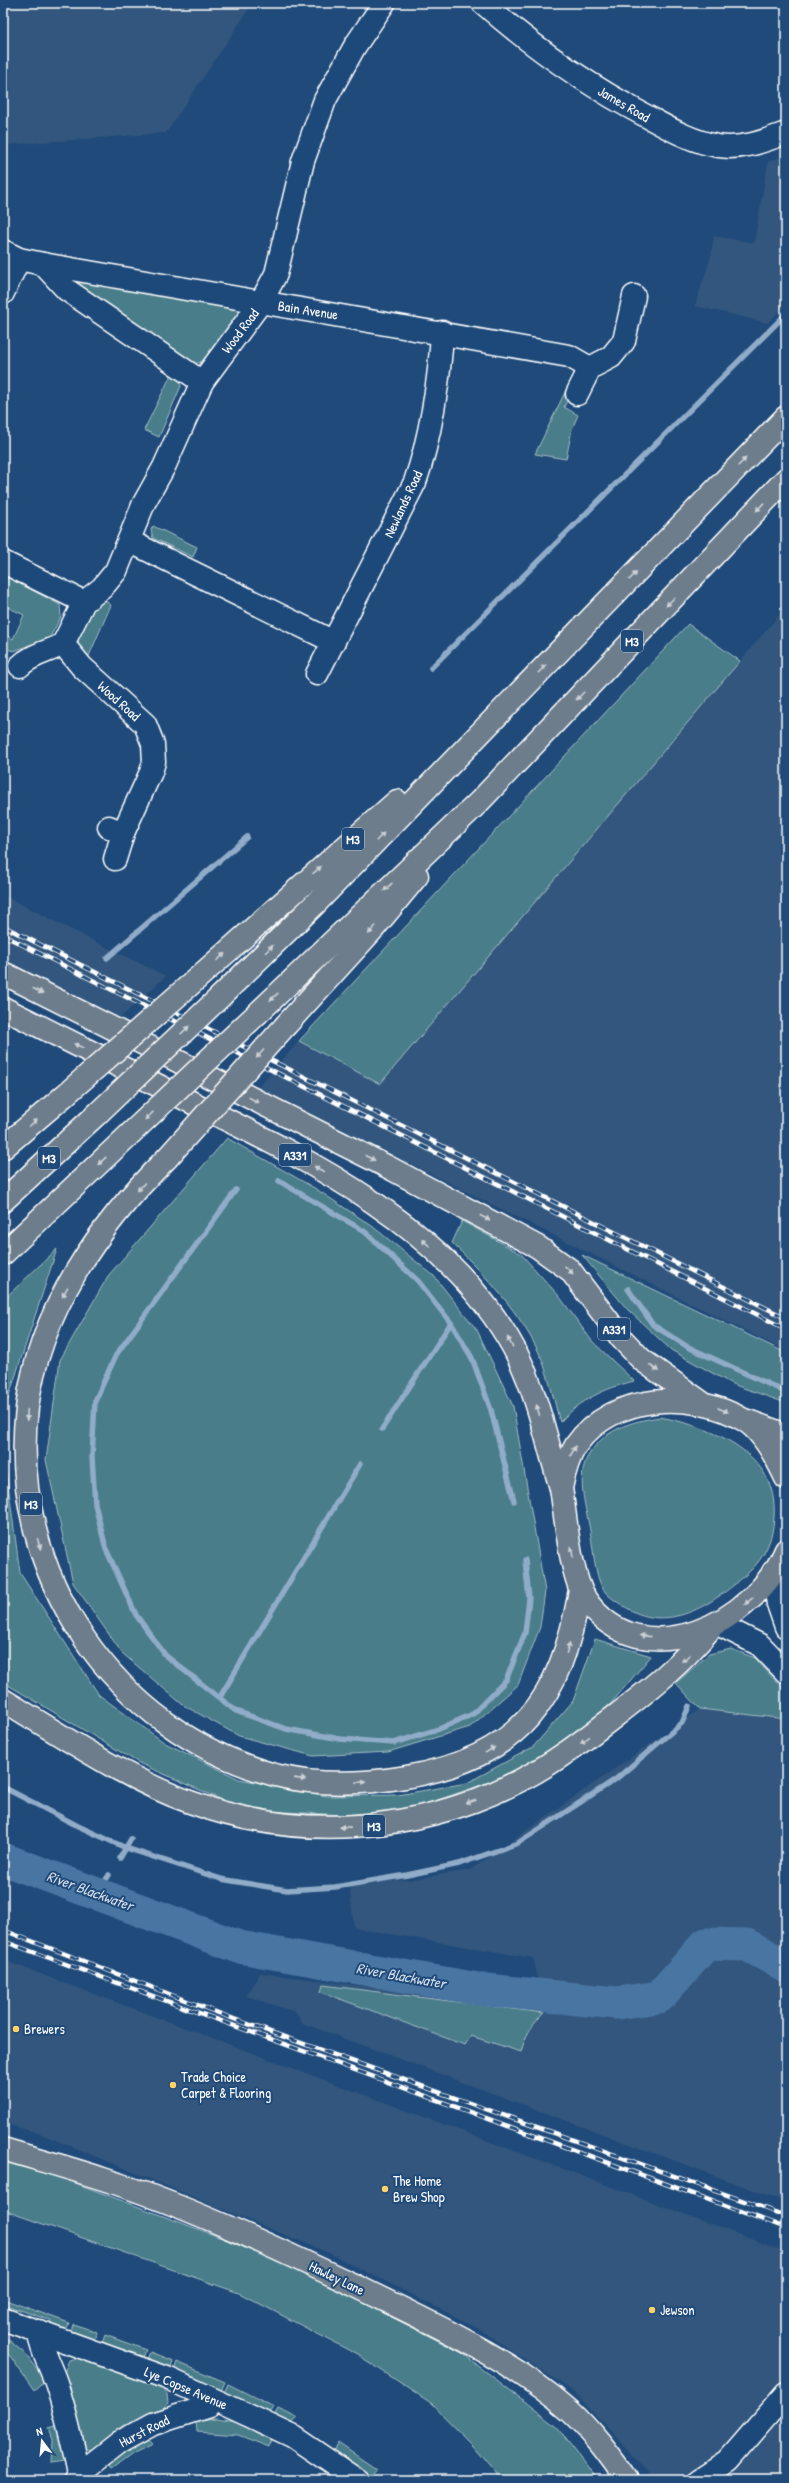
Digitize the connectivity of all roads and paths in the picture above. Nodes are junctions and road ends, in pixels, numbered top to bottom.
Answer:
1 (384, 3) edge
2 (483, 3) edge
3 (786, 133) edge
4 (11, 255) edge
5 (43, 264) junction
6 (3, 293) edge
7 (634, 296) dead end
8 (261, 302) junction
9 (442, 332) junction
10 (581, 363) junction
11 (202, 382) junction
12 (577, 394) dead end
13 (786, 417) edge
14 (786, 479) edge
15 (129, 541) junction
16 (3, 562) edge
17 (84, 602) junction
18 (334, 642) junction
19 (63, 644) junction
20 (14, 669) dead end
21 (317, 674) dead end
22 (515, 697) junction
23 (478, 803) junction
24 (115, 859) dead end
25 (3, 973) edge
26 (3, 1008) edge
27 (3, 1148) edge
28 (3, 1200) edge
29 (3, 1254) edge
30 (701, 1402) junction
31 (745, 1420) junction
32 (786, 1434) edge
33 (786, 1478) edge
34 (561, 1488) junction
35 (782, 1560) edge
36 (580, 1590) junction
37 (714, 1626) junction
38 (786, 1627) edge
39 (786, 1672) edge
40 (3, 1700) edge
41 (3, 2149) edge
42 (3, 2319) edge
43 (38, 2331) junction
44 (786, 2394) edge
45 (214, 2400) junction
46 (78, 2477) edge
47 (357, 2480) edge
48 (627, 2480) edge
49 (699, 2480) edge

1 - 8 street, Wood Road
2 - 3 street, James Road
4 - 5 street, Bain Avenue
4 - 6 street
5 - 8 street, Bain Avenue
5 - 11 street
7 - 10 street
8 - 9 street, Bain Avenue
8 - 11 street, Wood Road
9 - 10 street, Bain Avenue
9 - 18 street, Newlands Road
10 - 12 street
11 - 15 street, Wood Road
22 -> 13 main road, M3
14 -> 23 main road, M3
15 - 17 street, Wood Road
15 - 18 street
16 - 17 street
17 - 19 street, Wood Road
18 - 21 street, Newlands Road
19 - 20 street
19 - 24 street, Wood Road
27 -> 22 main road, M3, bridge
28 -> 22 main road, M3, bridge
23 -> 29 main road, M3, bridge
23 -> 36 main road, M3, bridge
25 -> 30 main road, A331
34 -> 26 main road, A331
30 -> 31 main road
34 -> 30 main road
31 - 32 main road
31 - 33 main road
36 -> 34 main road
35 -> 37 main road
35 - 38 street
37 -> 36 main road
37 - 39 street
37 -> 40 main road, M3
41 - 48 main road, Hawley Lane
42 - 43 street, Lye Copse Avenue
43 - 45 street, Lye Copse Avenue
43 - 46 street, Hurst Road
44 - 49 street
45 - 46 street, Hurst Road
45 - 47 street, Lye Copse Avenue

